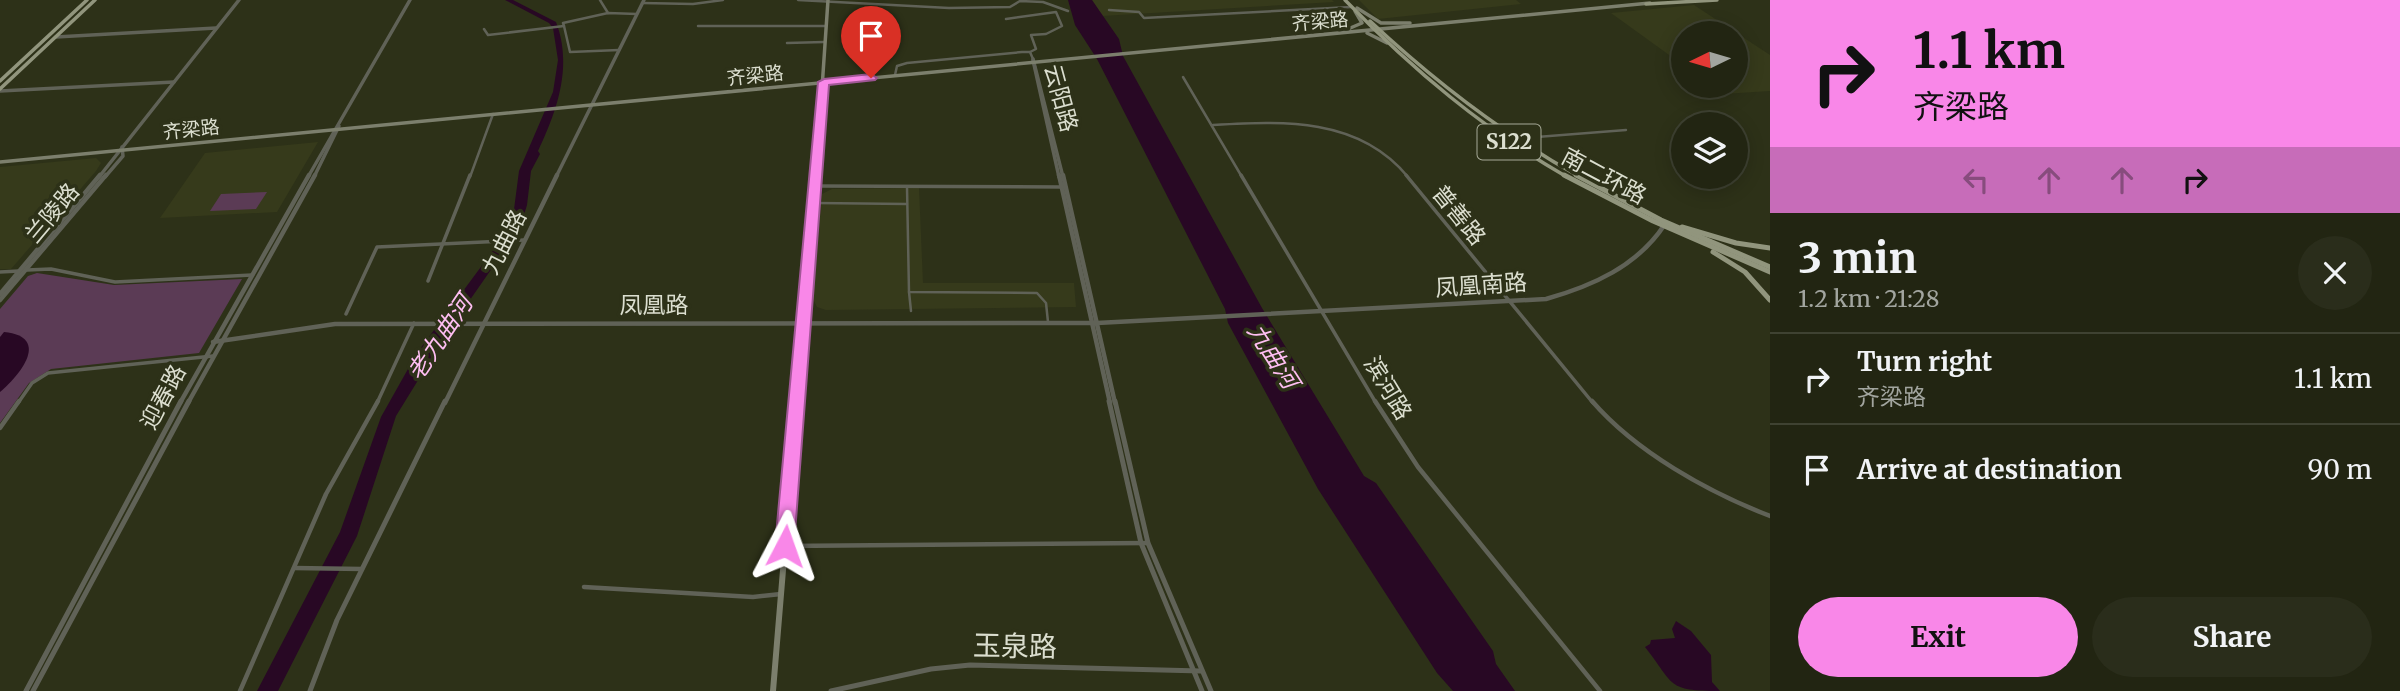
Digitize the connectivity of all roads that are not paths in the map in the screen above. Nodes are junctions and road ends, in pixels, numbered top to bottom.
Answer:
1 (87, 0) edge
2 (95, 0) edge
3 (239, 0) edge
4 (410, 0) edge
5 (600, 0) edge
6 (723, 0) edge
7 (798, 0) edge
8 (1347, 0) edge
9 (1681, 0) edge
10 (1717, 0) edge
11 (643, 1) edge
12 (827, 1) edge
13 (1645, 1) edge
14 (1354, 8) junction
15 (1060, 9) junction
16 (1109, 10) dead end
17 (1068, 11) dead end
18 (1056, 12) junction
19 (608, 13) junction
20 (637, 14) junction
21 (1006, 19) dead end
22 (1410, 25) junction
23 (698, 26) dead end
24 (825, 26) junction
25 (563, 27) junction
26 (217, 28) junction
27 (1375, 28) junction
28 (484, 29) dead end
29 (1349, 31) junction
30 (55, 37) junction
31 (824, 42) junction
32 (787, 43) dead end
33 (1390, 43) junction
34 (618, 50) junction
35 (1030, 52) junction
36 (1034, 61) junction
37 (895, 74) junction
38 (1183, 77) dead end
39 (0, 81) edge
40 (824, 81) junction
41 (174, 82) junction
42 (0, 90) edge
43 (1457, 102) junction
44 (592, 103) junction
45 (545, 107) junction
46 (493, 114) junction
47 (454, 116) junction
48 (1212, 125) junction
49 (337, 128) junction
50 (1626, 130) dead end
51 (1512, 139) junction
52 (122, 149) junction
53 (0, 160) edge
54 (907, 185) junction
55 (814, 186) junction
56 (1063, 187) junction
57 (813, 203) junction
58 (907, 204) junction
59 (1665, 225) junction
60 (524, 240) junction
61 (444, 243) junction
62 (1770, 246) edge
63 (1770, 270) edge
64 (23, 271) junction
65 (0, 272) edge
66 (260, 274) junction
67 (254, 275) junction
68 (428, 281) dead end
69 (909, 292) junction
70 (0, 294) edge
71 (0, 300) edge
72 (1770, 300) edge
73 (1508, 302) junction
74 (911, 311) dead end
75 (1323, 312) junction
76 (346, 314) dead end
77 (415, 322) junction
78 (483, 322) junction
79 (803, 322) junction
80 (1048, 322) junction
81 (1094, 323) junction
82 (223, 340) junction
83 (213, 342) junction
84 (214, 356) junction
85 (204, 357) junction
86 (0, 428) edge
87 (1770, 516) edge
88 (1147, 543) junction
89 (1140, 544) junction
90 (785, 546) junction
91 (294, 568) junction
92 (363, 568) junction
93 (583, 587) dead end
94 (781, 594) junction
95 (1193, 671) junction
96 (1201, 671) junction
97 (26, 691) edge
98 (33, 691) edge
99 (240, 691) edge
100 (310, 691) edge
101 (773, 691) edge
102 (831, 691) edge
103 (1202, 691) edge
104 (1210, 691) edge
105 (1600, 691) edge

1 - 39 main road
2 - 30 main road
3 - 26 street, 兰陵路
4 - 49 street, 迎春路
5 - 19 street
6 - 11 street
7 - 12 street
8 - 14 main road, S122
9 - 13 main road, 齐梁路
10 - 13 main road
11 - 20 street, 九曲路
12 - 15 street
12 - 24 main road
13 - 22 main road, 齐梁路
14 - 16 street
14 - 22 main road
14 - 27 main road, S122
14 - 29 main road
15 - 17 street
15 - 18 street
18 - 21 street
18 - 35 street
19 - 20 street
19 - 25 street
20 - 34 street, 九曲路
22 - 27 main road, 齐梁路
22 - 33 main road
23 - 24 street
24 - 31 main road
25 - 28 street
25 - 34 street
26 - 30 street
26 - 41 street, 兰陵路
27 - 29 main road, 齐梁路
27 - 33 main road, 南二环路 / S122
29 - 33 main road
29 - 36 main road, 齐梁路
30 - 42 main road
31 - 32 street
31 - 40 main road
33 - 43 main road, 南二环路 / S122
34 - 44 street, 九曲路
35 - 36 street
35 - 37 street
36 - 37 main road, 齐梁路
36 - 56 street, 云阳路
37 - 40 main road, 齐梁路
38 - 48 street, 滨河路
40 - 44 main road, 齐梁路
40 - 55 main road
41 - 42 street
41 - 52 street, 兰陵路
43 - 51 main road, 南二环路 / S122
43 - 59 main road, 南二环路 / S122
44 - 45 main road, 齐梁路
44 - 60 street, 九曲路
45 - 46 main road, 齐梁路
45 - 47 main road, 齐梁路
46 - 47 main road, 齐梁路
46 - 61 street
47 - 49 main road, 齐梁路
48 - 73 street, 普善路
48 - 75 street, 滨河路
49 - 52 main road, 齐梁路
49 - 66 street, 迎春路
49 - 67 street, 迎春路
50 - 51 street
51 - 59 main road, 南二环路 / S122
52 - 53 main road, 齐梁路
52 - 64 street, 兰陵路
54 - 55 street
54 - 56 street
54 - 58 street
55 - 57 main road
56 - 81 street, 云阳路
57 - 58 street
57 - 79 main road
58 - 69 street
59 - 62 main road
59 - 63 main road, 南二环路 / S122
59 - 72 main road
59 - 73 street, 凤凰南路
60 - 61 street
60 - 78 street, 九曲路
61 - 68 street
61 - 76 street
64 - 65 street
64 - 67 street
64 - 70 street, 兰陵路
64 - 71 street, 兰陵路
66 - 67 street
66 - 82 street, 迎春路
67 - 83 street, 迎春路
69 - 74 street
69 - 80 street
73 - 75 street, 凤凰南路
73 - 87 street, 普善路
75 - 81 street, 凤凰南路
75 - 105 street, 滨河路
77 - 78 street, 凤凰路
77 - 82 street, 凤凰路
77 - 91 street
78 - 79 street, 凤凰路
78 - 92 street, 九曲路
79 - 80 street, 凤凰路
79 - 90 main road
80 - 81 street, 凤凰路
81 - 88 street, 云阳路
81 - 89 street, 云阳路
82 - 83 street, 凤凰路
82 - 84 street, 迎春路
83 - 85 street, 迎春路
84 - 85 street
84 - 98 street, 迎春路
85 - 86 street
85 - 97 street, 迎春路
88 - 89 street
88 - 96 street, 云阳路
89 - 90 street
89 - 95 street, 云阳路
90 - 94 main road
91 - 92 street
91 - 99 street
92 - 100 street, 九曲路
93 - 94 street
94 - 101 main road
95 - 96 street, 玉泉路
95 - 102 street, 玉泉路
95 - 103 street, 云阳路
96 - 104 street, 云阳路

